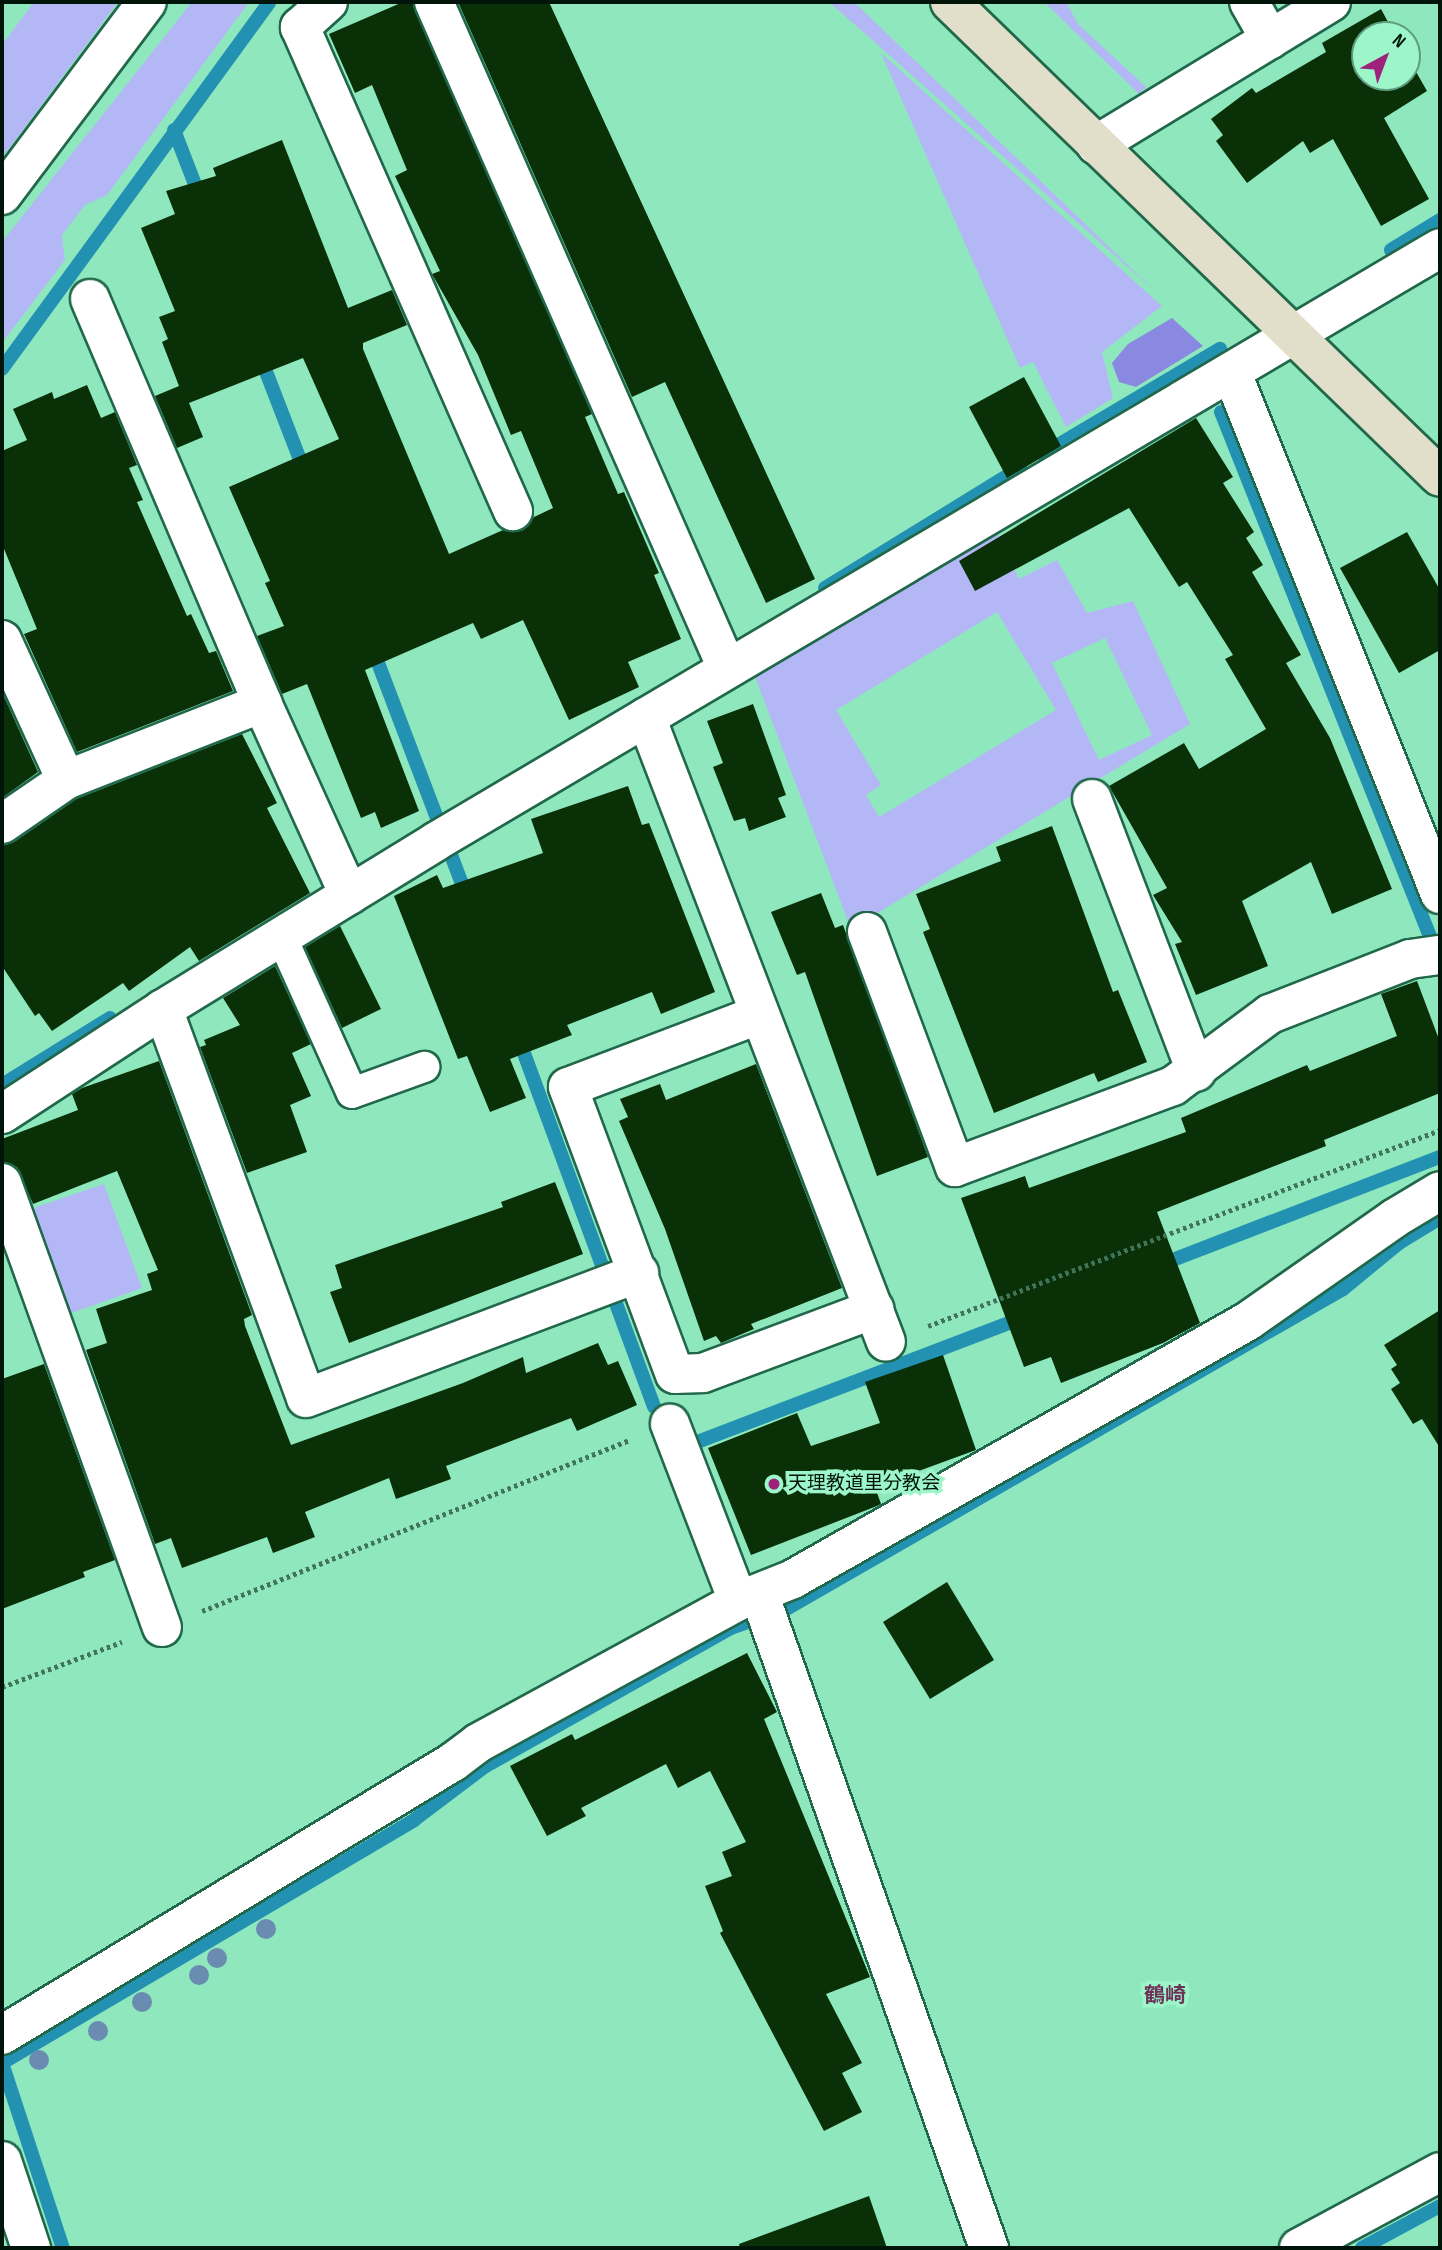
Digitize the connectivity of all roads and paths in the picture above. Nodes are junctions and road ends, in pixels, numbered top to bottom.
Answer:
1 (146, 2) edge
2 (328, 2) edge
3 (433, 2) edge
4 (950, 2) edge
5 (1249, 2) edge
6 (1331, 2) edge
7 (1270, 39) junction
8 (1096, 145) junction
9 (2, 195) edge
10 (1440, 248) edge
11 (90, 299) dead end
12 (1296, 337) junction
13 (1232, 373) junction
14 (1440, 478) edge
15 (513, 511) dead end
16 (2, 640) edge
17 (727, 668) junction
18 (262, 704) junction
19 (646, 716) junction
20 (66, 780) junction
21 (1092, 799) dead end
22 (2, 824) edge
23 (1440, 894) edge
24 (349, 895) junction
25 (867, 932) dead end
26 (281, 936) junction
27 (1433, 956) edge
28 (163, 1009) junction
29 (758, 1015) junction
30 (424, 1067) dead end
31 (1196, 1072) junction
32 (2, 1114) edge
33 (2, 1183) edge
34 (1440, 1191) edge
35 (616, 1281) junction
36 (670, 1424) dead end
37 (758, 1607) junction
38 (162, 1627) dead end
39 (2, 2035) edge
40 (2, 2161) edge
41 (1440, 2172) edge
42 (31, 2248) edge
43 (989, 2248) edge
44 (1299, 2248) edge

1 - 9 street
2 - 15 street
3 - 17 street
4 - 8 street
5 - 7 street
6 - 7 street
7 - 8 street
8 - 12 street
10 - 12 street
11 - 18 street
12 - 13 street
12 - 14 street
13 - 17 street
13 - 23 street
16 - 20 street
17 - 19 street
18 - 20 street
18 - 24 street
19 - 24 street
19 - 29 street
20 - 22 street
21 - 31 street
24 - 26 street
25 - 31 street
26 - 28 street
26 - 30 lane
27 - 31 street
28 - 32 street
28 - 35 street
29 - 35 street
29 - 35 street
33 - 38 street
34 - 37 street
36 - 37 street
37 - 39 street
37 - 43 street
40 - 42 street
41 - 44 street

